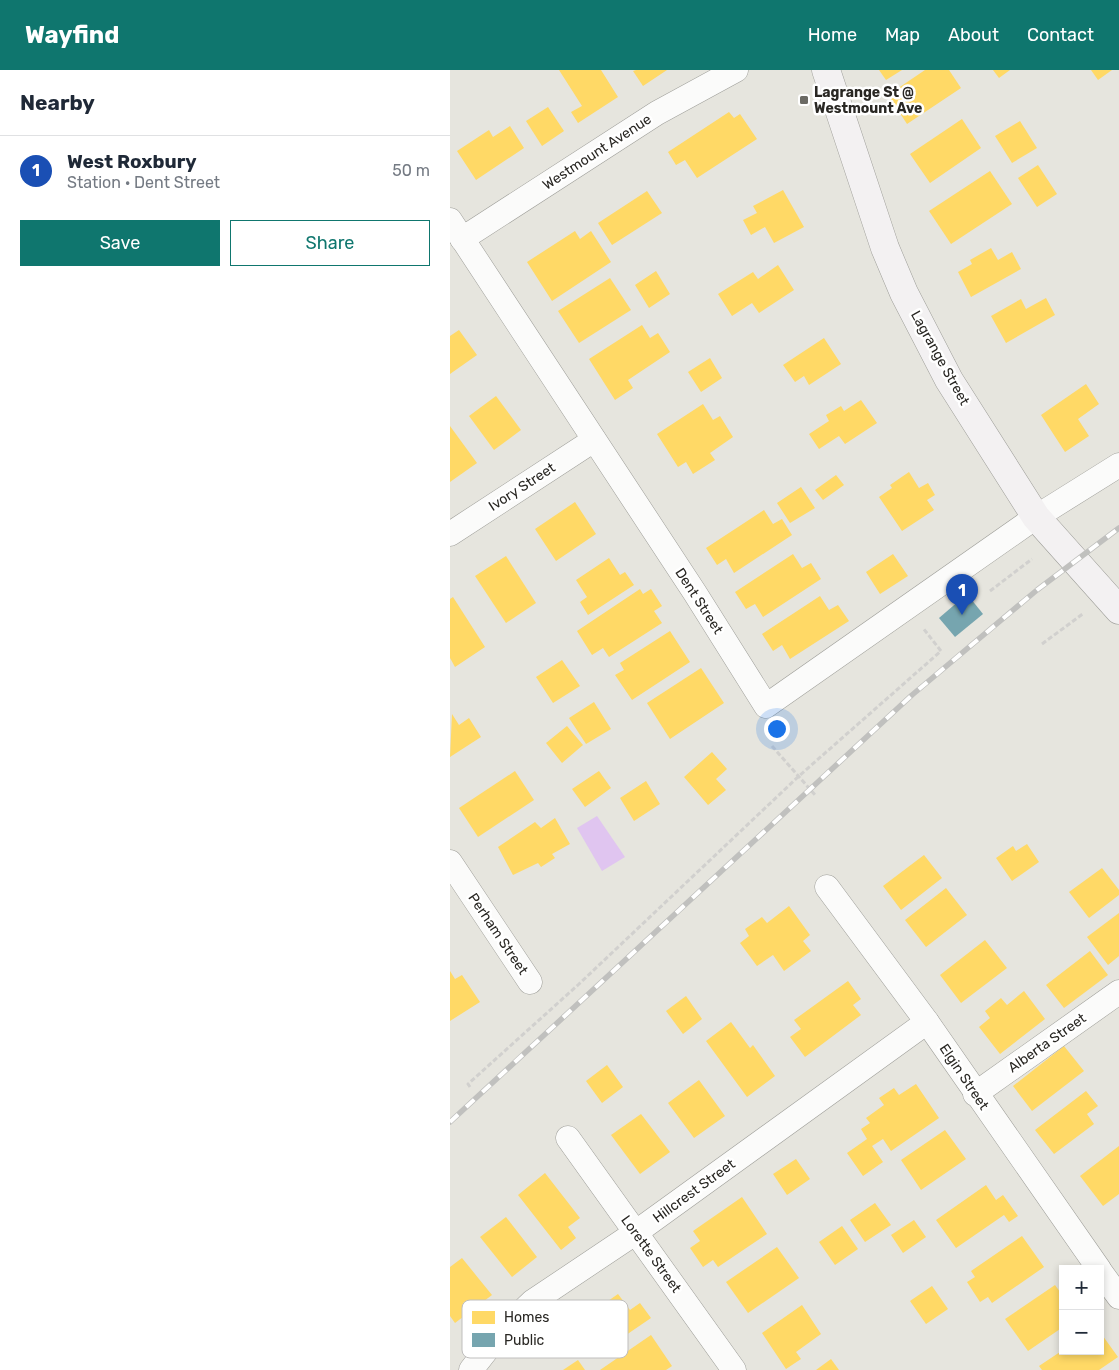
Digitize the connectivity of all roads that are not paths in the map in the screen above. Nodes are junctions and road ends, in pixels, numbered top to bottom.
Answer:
1 (736, 70) edge
2 (826, 70) edge
3 (456, 230) edge
4 (594, 440) junction
5 (1119, 465) edge
6 (1036, 517) junction
7 (450, 534) edge
8 (1119, 610) edge
9 (450, 862) edge
10 (827, 887) dead end
11 (530, 982) dead end
12 (1119, 992) edge
13 (927, 1022) junction
14 (975, 1094) junction
15 (568, 1138) dead end
16 (635, 1233) junction
17 (1095, 1265) edge
18 (1104, 1277) edge
19 (1119, 1297) edge
20 (535, 1300) edge
21 (480, 1358) edge
22 (471, 1370) edge
23 (734, 1370) edge

1 - 3 street, Westmount Avenue
2 - 6 main road, Lagrange Street
3 - 4 street, Dent Street
4 - 6 street, Dent Street
4 - 7 street, Ivory Street
5 - 6 street
6 - 8 main road, Lagrange Street
9 - 11 street, Perham Street
10 - 13 street, Elgin Street
12 - 14 street, Alberta Street
13 - 14 street, Elgin Street
13 - 16 street, Hillcrest Street
14 - 17 street, Elgin Street
15 - 16 street, Lorette Street
16 - 20 street, Hillcrest Street
16 - 23 street, Lorette Street
18 - 19 street, Elgin Street
21 - 22 street, Hillcrest Street

